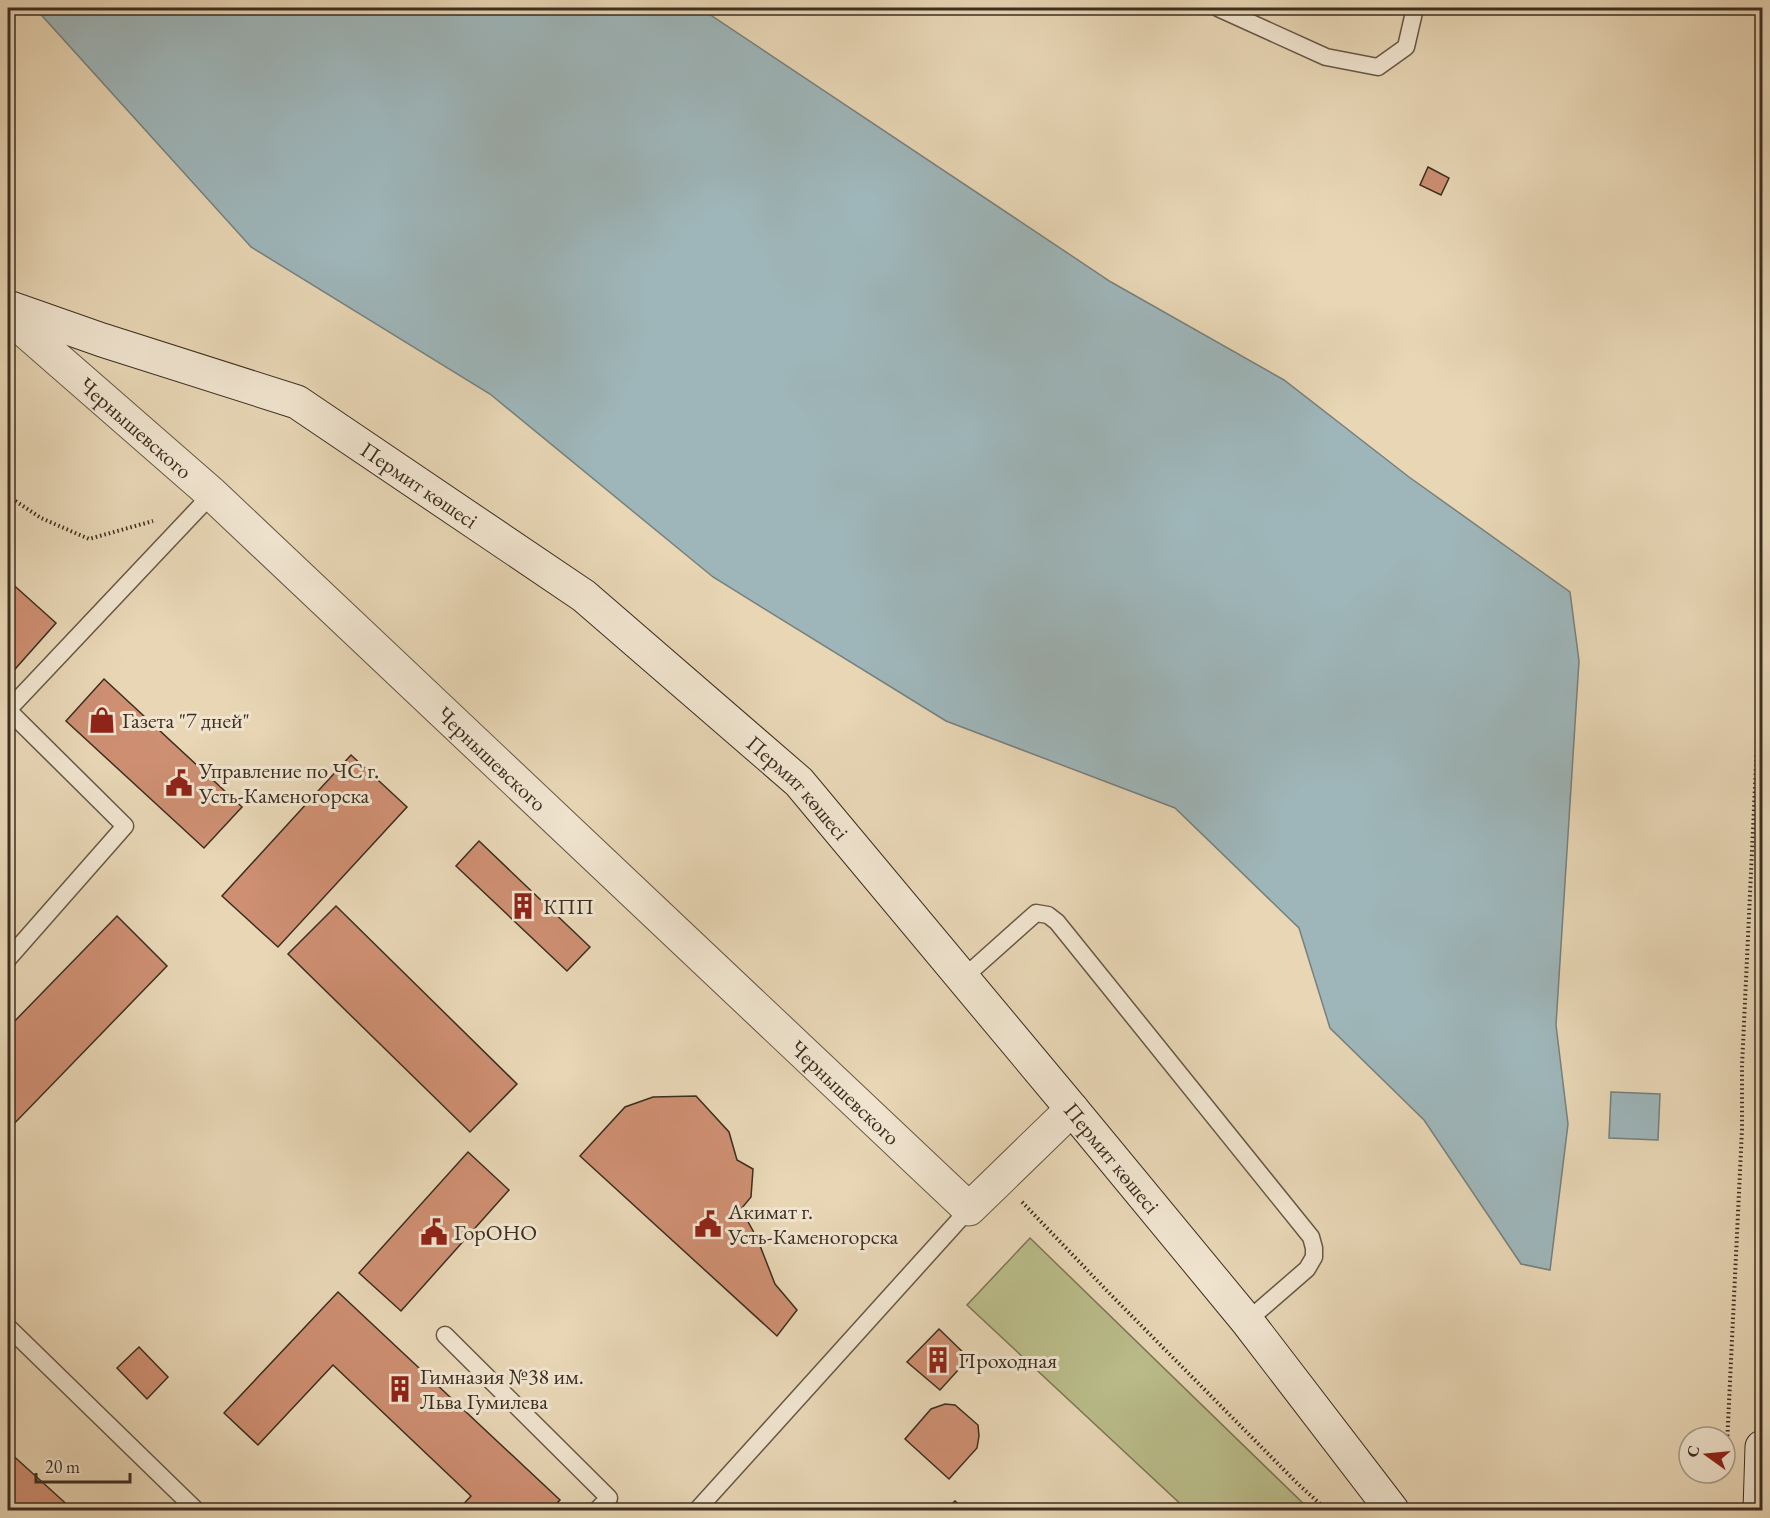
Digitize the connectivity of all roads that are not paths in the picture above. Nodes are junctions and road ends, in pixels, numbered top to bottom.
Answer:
1 (1218, 8) edge
2 (1415, 8) edge
3 (8, 307) edge
4 (8, 316) edge
5 (201, 506) junction
6 (8, 710) edge
7 (8, 958) edge
8 (962, 979) junction
9 (1072, 1109) junction
10 (969, 1209) junction
11 (1246, 1321) junction
12 (8, 1327) edge
13 (445, 1335) dead end
14 (1762, 1447) edge
15 (196, 1510) edge
16 (597, 1510) edge
17 (697, 1510) edge
18 (1392, 1510) edge
19 (1760, 1510) edge

1 - 2 lane
3 - 8 main road, Пермит көшесі
4 - 5 main road, Чернышевского
5 - 6 lane
5 - 10 main road, Чернышевского
6 - 7 lane
8 - 9 main road, Пермит көшесі
8 - 11 lane
9 - 10 main road
9 - 11 main road, Пермит көшесі
10 - 17 lane
11 - 18 main road, Пермит көшесі
12 - 15 lane
13 - 16 lane
14 - 19 main road

